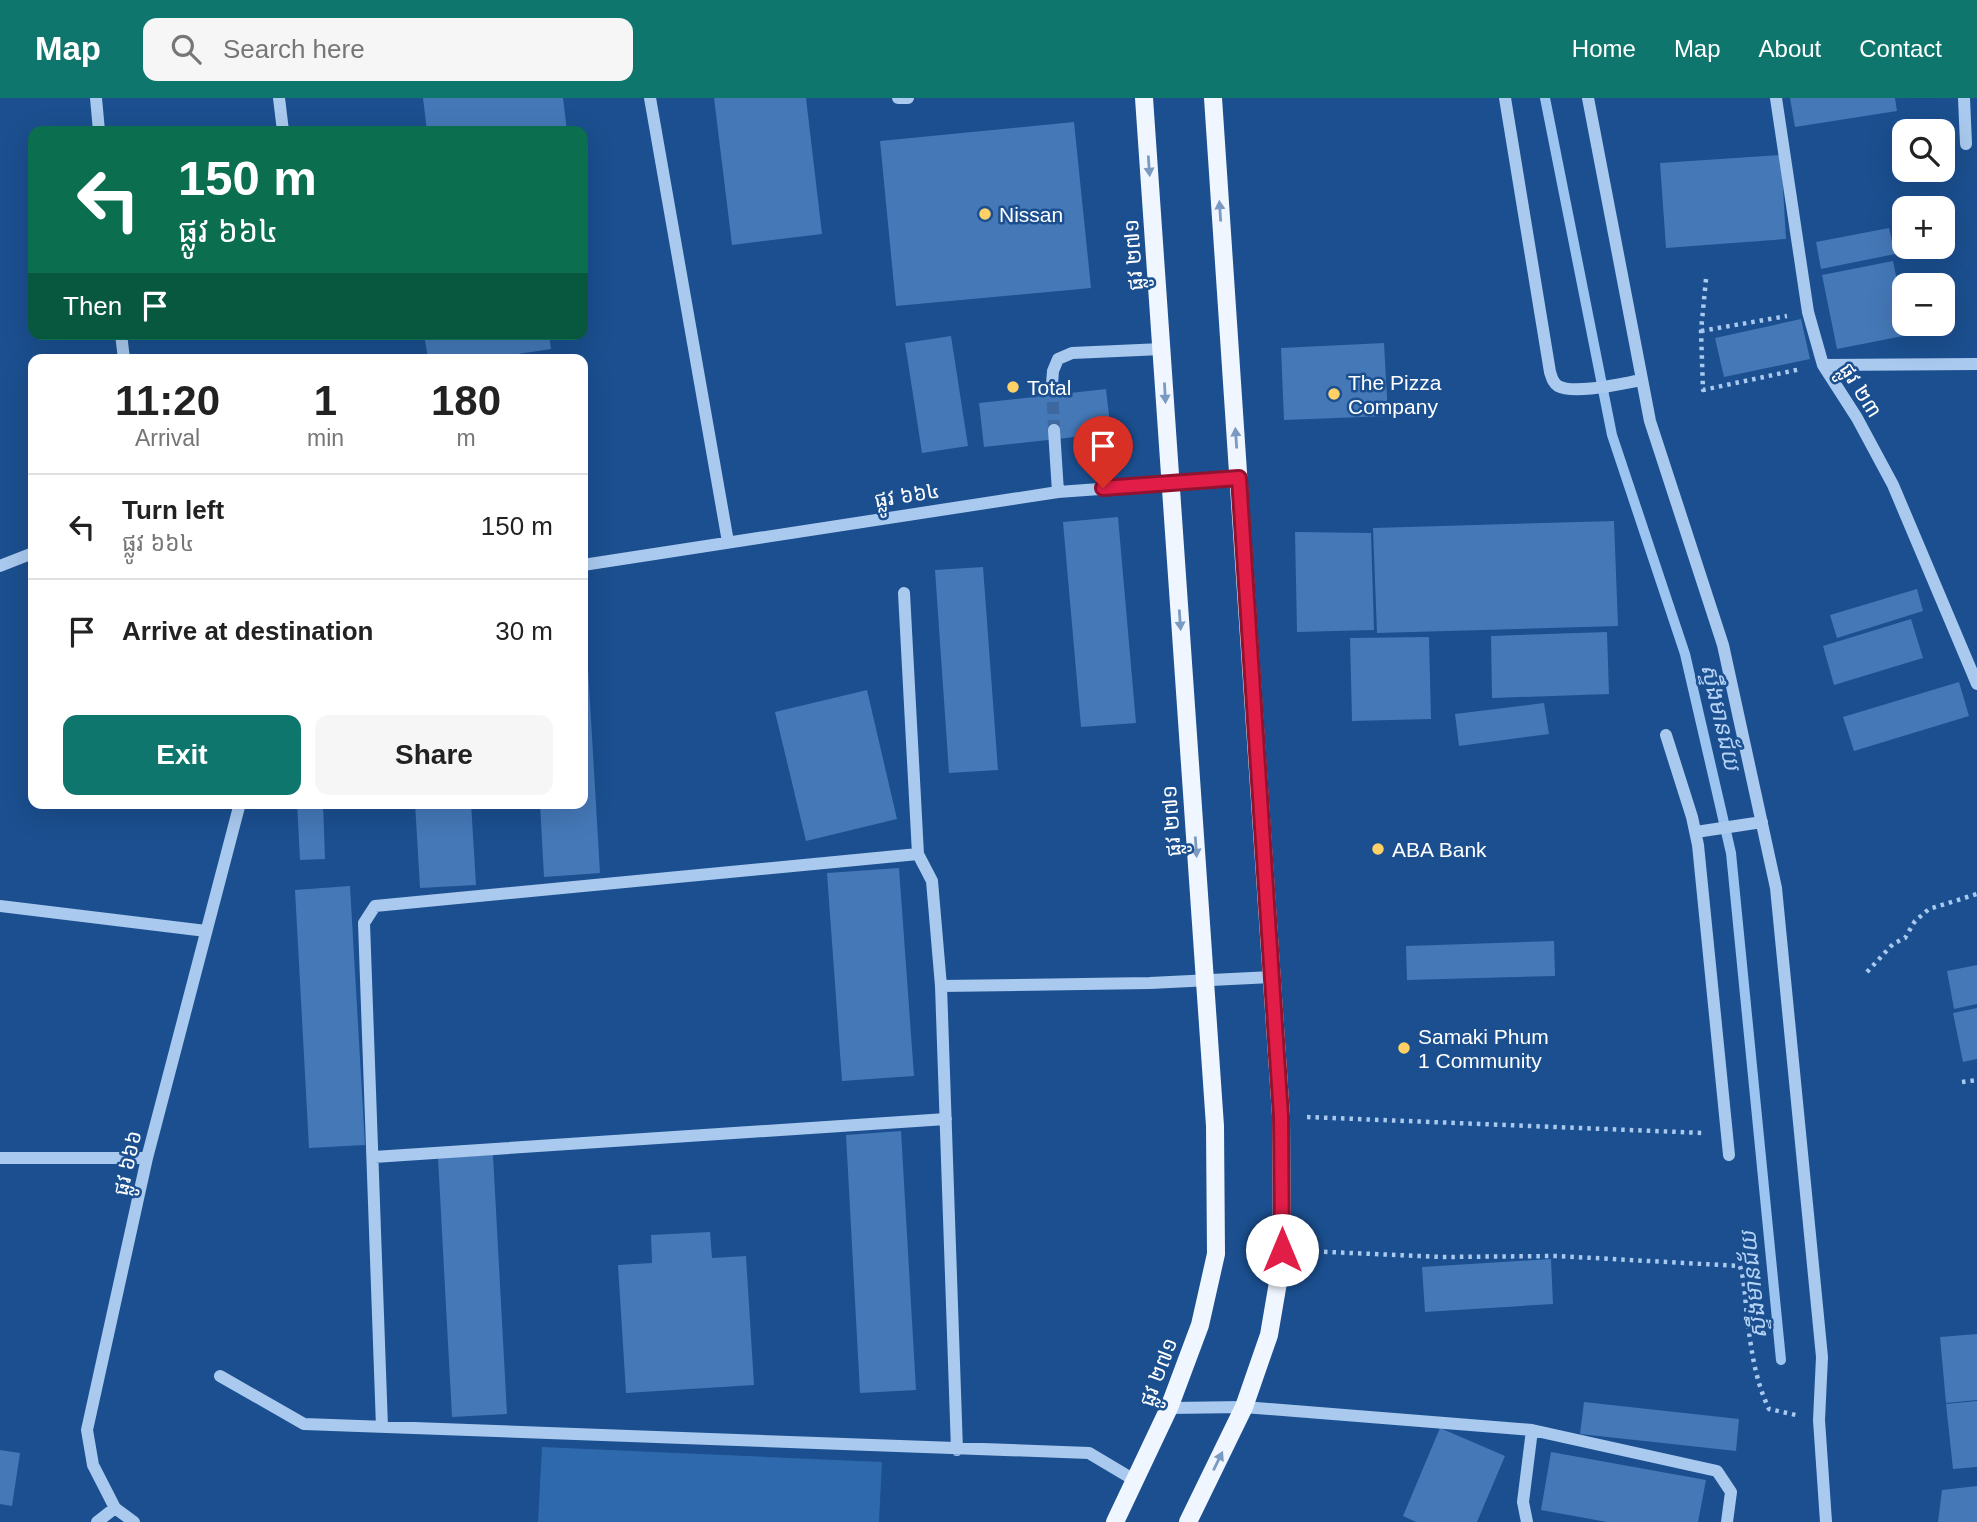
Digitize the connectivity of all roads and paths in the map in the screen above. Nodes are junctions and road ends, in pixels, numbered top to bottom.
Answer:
1 (96, 98) edge
2 (279, 98) edge
3 (649, 98) edge
4 (898, 98) edge
5 (908, 98) edge
6 (1144, 98) edge
7 (1213, 98) edge
8 (1505, 98) edge
9 (1588, 98) edge
10 (1776, 98) edge
11 (1964, 98) edge
12 (99, 126) edge
13 (282, 126) edge
14 (1966, 144) dead end
15 (1706, 279) dead end
16 (1808, 312) junction
17 (1701, 331) junction
18 (1162, 349) junction
19 (1977, 364) edge
20 (1823, 365) junction
21 (1642, 380) junction
22 (1052, 384) tunnel mouth
23 (1054, 430) tunnel mouth
24 (1239, 478) junction
25 (1170, 484) junction
26 (1058, 492) junction
27 (728, 542) junction
28 (28, 555) edge
29 (588, 564) edge
30 (0, 566) edge
31 (904, 593) dead end
32 (1977, 684) edge
33 (1666, 735) dead end
34 (238, 809) edge
35 (1762, 822) junction
36 (1700, 832) junction
37 (919, 854) junction
38 (1977, 894) edge
39 (0, 906) edge
40 (206, 931) junction
41 (1867, 972) dead end
42 (1272, 977) junction
43 (1205, 979) junction
44 (941, 986) junction
45 (1977, 1080) edge
46 (1962, 1082) dead end
47 (1281, 1116) junction
48 (946, 1119) junction
49 (1726, 1133) junction
50 (1729, 1155) dead end
51 (374, 1157) junction
52 (0, 1158) edge
53 (147, 1158) junction
54 (1282, 1250) junction
55 (220, 1376) dead end
56 (1244, 1407) junction
57 (1169, 1408) junction
58 (1819, 1420) junction
59 (383, 1427) junction
60 (1532, 1430) junction
61 (957, 1450) junction
62 (1136, 1481) junction
63 (115, 1508) junction
64 (97, 1522) edge
65 (134, 1522) edge
66 (1115, 1522) edge
67 (1188, 1522) edge
68 (1527, 1522) edge
69 (1727, 1522) edge
70 (1826, 1522) edge

1 - 12 street
2 - 13 street
3 - 27 street
4 - 5 street
6 -> 18 main road, ផ្លូវ ២៧១
24 -> 7 main road
8 - 21 street
9 - 21 street
10 - 16 street, ផ្លូវ ២៣
11 - 14 street
15 - 17 path
16 - 17 path
16 - 20 street, ផ្លូវ ២៣
17 - 20 path
18 - 22 street
18 -> 25 main road, ផ្លូវ ២៧១
19 - 20 street
20 - 32 street, ផ្លូវ ២៣
21 - 35 street
23 - 26 street
24 - 25 street, ផ្លូវ ៦៦៤
24 - 42 main road
25 - 26 street, ផ្លូវ ៦៦៤
25 -> 43 main road, ផ្លូវ ២៧១
26 - 27 street, ផ្លូវ ៦៦៤
27 - 29 street, ផ្លូវ ៦៦៤
28 - 30 street
31 - 37 street
33 - 36 street
34 - 40 street, ផ្លូវ ៦៦៦
35 - 36 street
35 - 58 street
36 - 49 street
37 - 44 street
37 - 51 street
38 - 41 path
39 - 40 street
40 - 53 street, ផ្លូវ ៦៦៦
42 - 43 street
42 - 47 main road
43 - 44 street
43 - 57 main road, ផ្លូវ ២៧១
44 - 48 street
45 - 46 path
47 - 49 path
47 - 54 main road
48 - 51 street
48 - 61 street
49 - 50 street
51 - 59 street
52 - 53 street
53 - 63 street, ផ្លូវ ៦៦៦
54 - 56 main road
54 - 58 path
55 - 59 street
56 - 57 street
56 - 60 street
67 -> 56 main road
57 - 62 main road, ផ្លូវ ២៧១
58 - 70 street
59 - 61 street
60 - 68 street
60 - 69 street
61 - 62 street
62 - 66 main road, ផ្លូវ ២៧១
63 - 64 street
63 - 65 street, ផ្លូវ ៦៦៦

